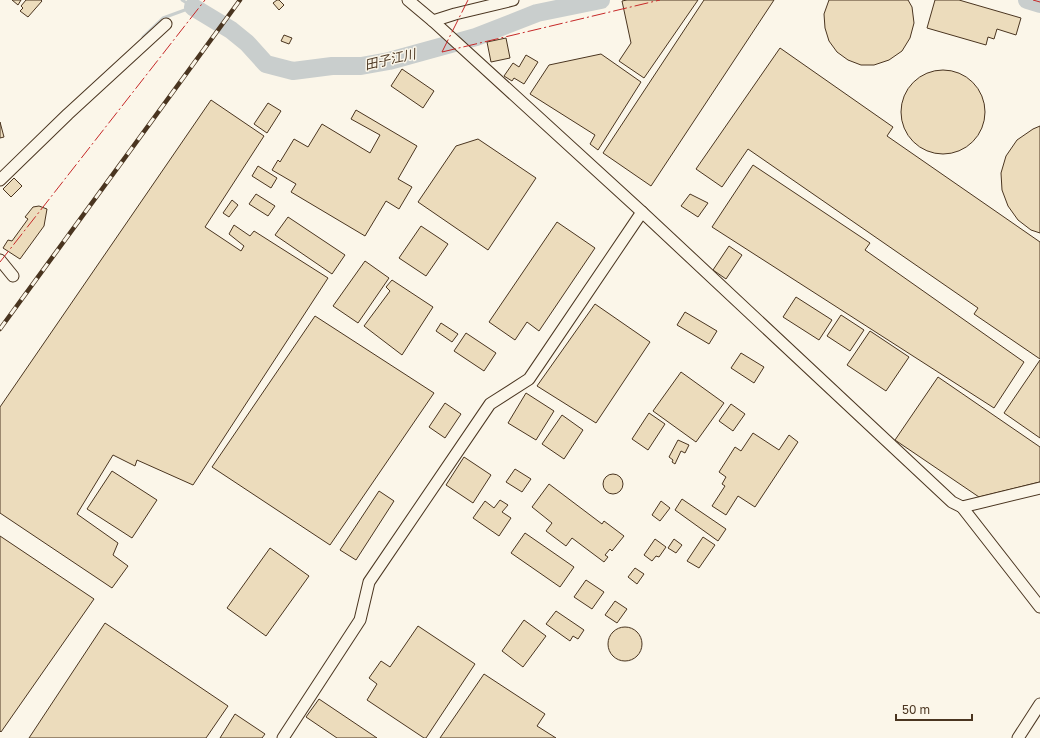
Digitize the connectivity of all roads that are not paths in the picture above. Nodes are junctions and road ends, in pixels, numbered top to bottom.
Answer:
1 (408, 0) edge
2 (514, 0) edge
3 (433, 21) junction
4 (166, 24) dead end
5 (0, 180) edge
6 (642, 212) junction
7 (0, 260) edge
8 (13, 276) dead end
9 (1040, 488) edge
10 (962, 506) junction
11 (1040, 607) edge
12 (1040, 702) edge
13 (282, 738) edge
14 (1018, 738) edge

1 - 3 street
2 - 3 street
3 - 6 street
4 - 5 street
6 - 10 street
6 - 13 street
7 - 8 street
9 - 10 street
10 - 11 street
12 - 14 street

